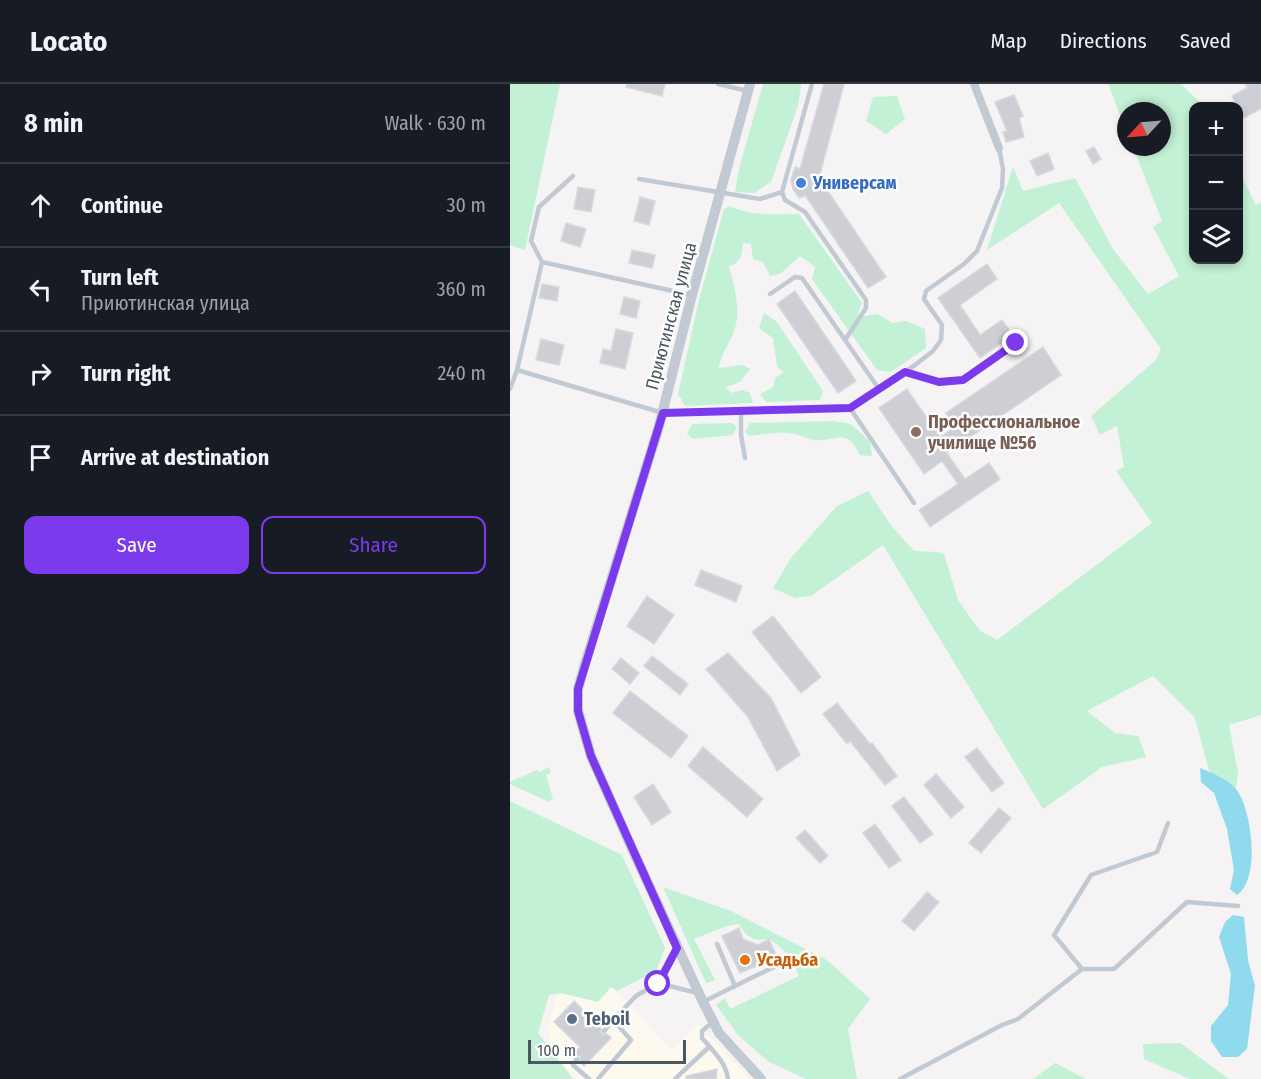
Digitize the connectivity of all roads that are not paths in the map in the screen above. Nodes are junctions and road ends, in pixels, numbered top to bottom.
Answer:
1 (718, 84) edge
2 (812, 84) edge
3 (974, 84) edge
4 (749, 88) edge
5 (999, 148) joint
6 (573, 176) dead end
7 (639, 179) dead end
8 (782, 192) junction
9 (720, 193) junction
10 (542, 262) junction
11 (770, 294) dead end
12 (692, 295) junction
13 (845, 340) junction
14 (1016, 343) dead end
15 (517, 370) junction
16 (905, 372) junction
17 (513, 375) edge
18 (510, 389) edge
19 (879, 389) junction
20 (850, 408) junction
21 (741, 411) junction
22 (663, 413) junction
23 (745, 458) dead end
24 (914, 503) dead end
25 (1168, 823) dead end
26 (1238, 906) dead end
27 (717, 944) dead end
28 (677, 948) junction
29 (780, 964) dead end
30 (1082, 969) junction
31 (658, 984) junction
32 (735, 986) junction
33 (701, 998) junction
34 (613, 1020) junction
35 (714, 1022) junction
36 (604, 1031) dead end
37 (710, 1047) junction
38 (577, 1059) dead end
39 (589, 1079) edge
40 (598, 1079) edge
41 (675, 1079) edge
42 (728, 1079) edge
43 (762, 1079) edge
44 (900, 1079) edge

1 - 4 lane
2 - 8 lane
3 - 5 street
4 - 9 street, Приютинская улица
5 - 16 lane
6 - 10 lane
7 - 9 lane
8 - 9 lane
8 - 13 lane
9 - 12 street, Приютинская улица
10 - 12 lane
10 - 15 lane
11 - 13 lane
12 - 22 street, Приютинская улица
13 - 19 lane
14 - 16 lane
15 - 17 lane
15 - 22 lane
16 - 19 lane
17 - 18 lane
19 - 20 lane
20 - 21 lane
20 - 24 lane
21 - 22 lane
21 - 23 lane
22 - 28 street, Приютинская улица
25 - 30 lane
26 - 30 lane
27 - 32 lane
28 - 31 lane
28 - 33 street, Приютинская улица
29 - 32 lane
30 - 44 lane
31 - 33 lane
31 - 34 lane
32 - 33 lane
33 - 35 street, Приютинская улица
34 - 36 lane
34 - 40 lane
35 - 37 lane
35 - 43 street, Приютинская улица
37 - 41 lane
37 - 42 lane
38 - 39 lane

